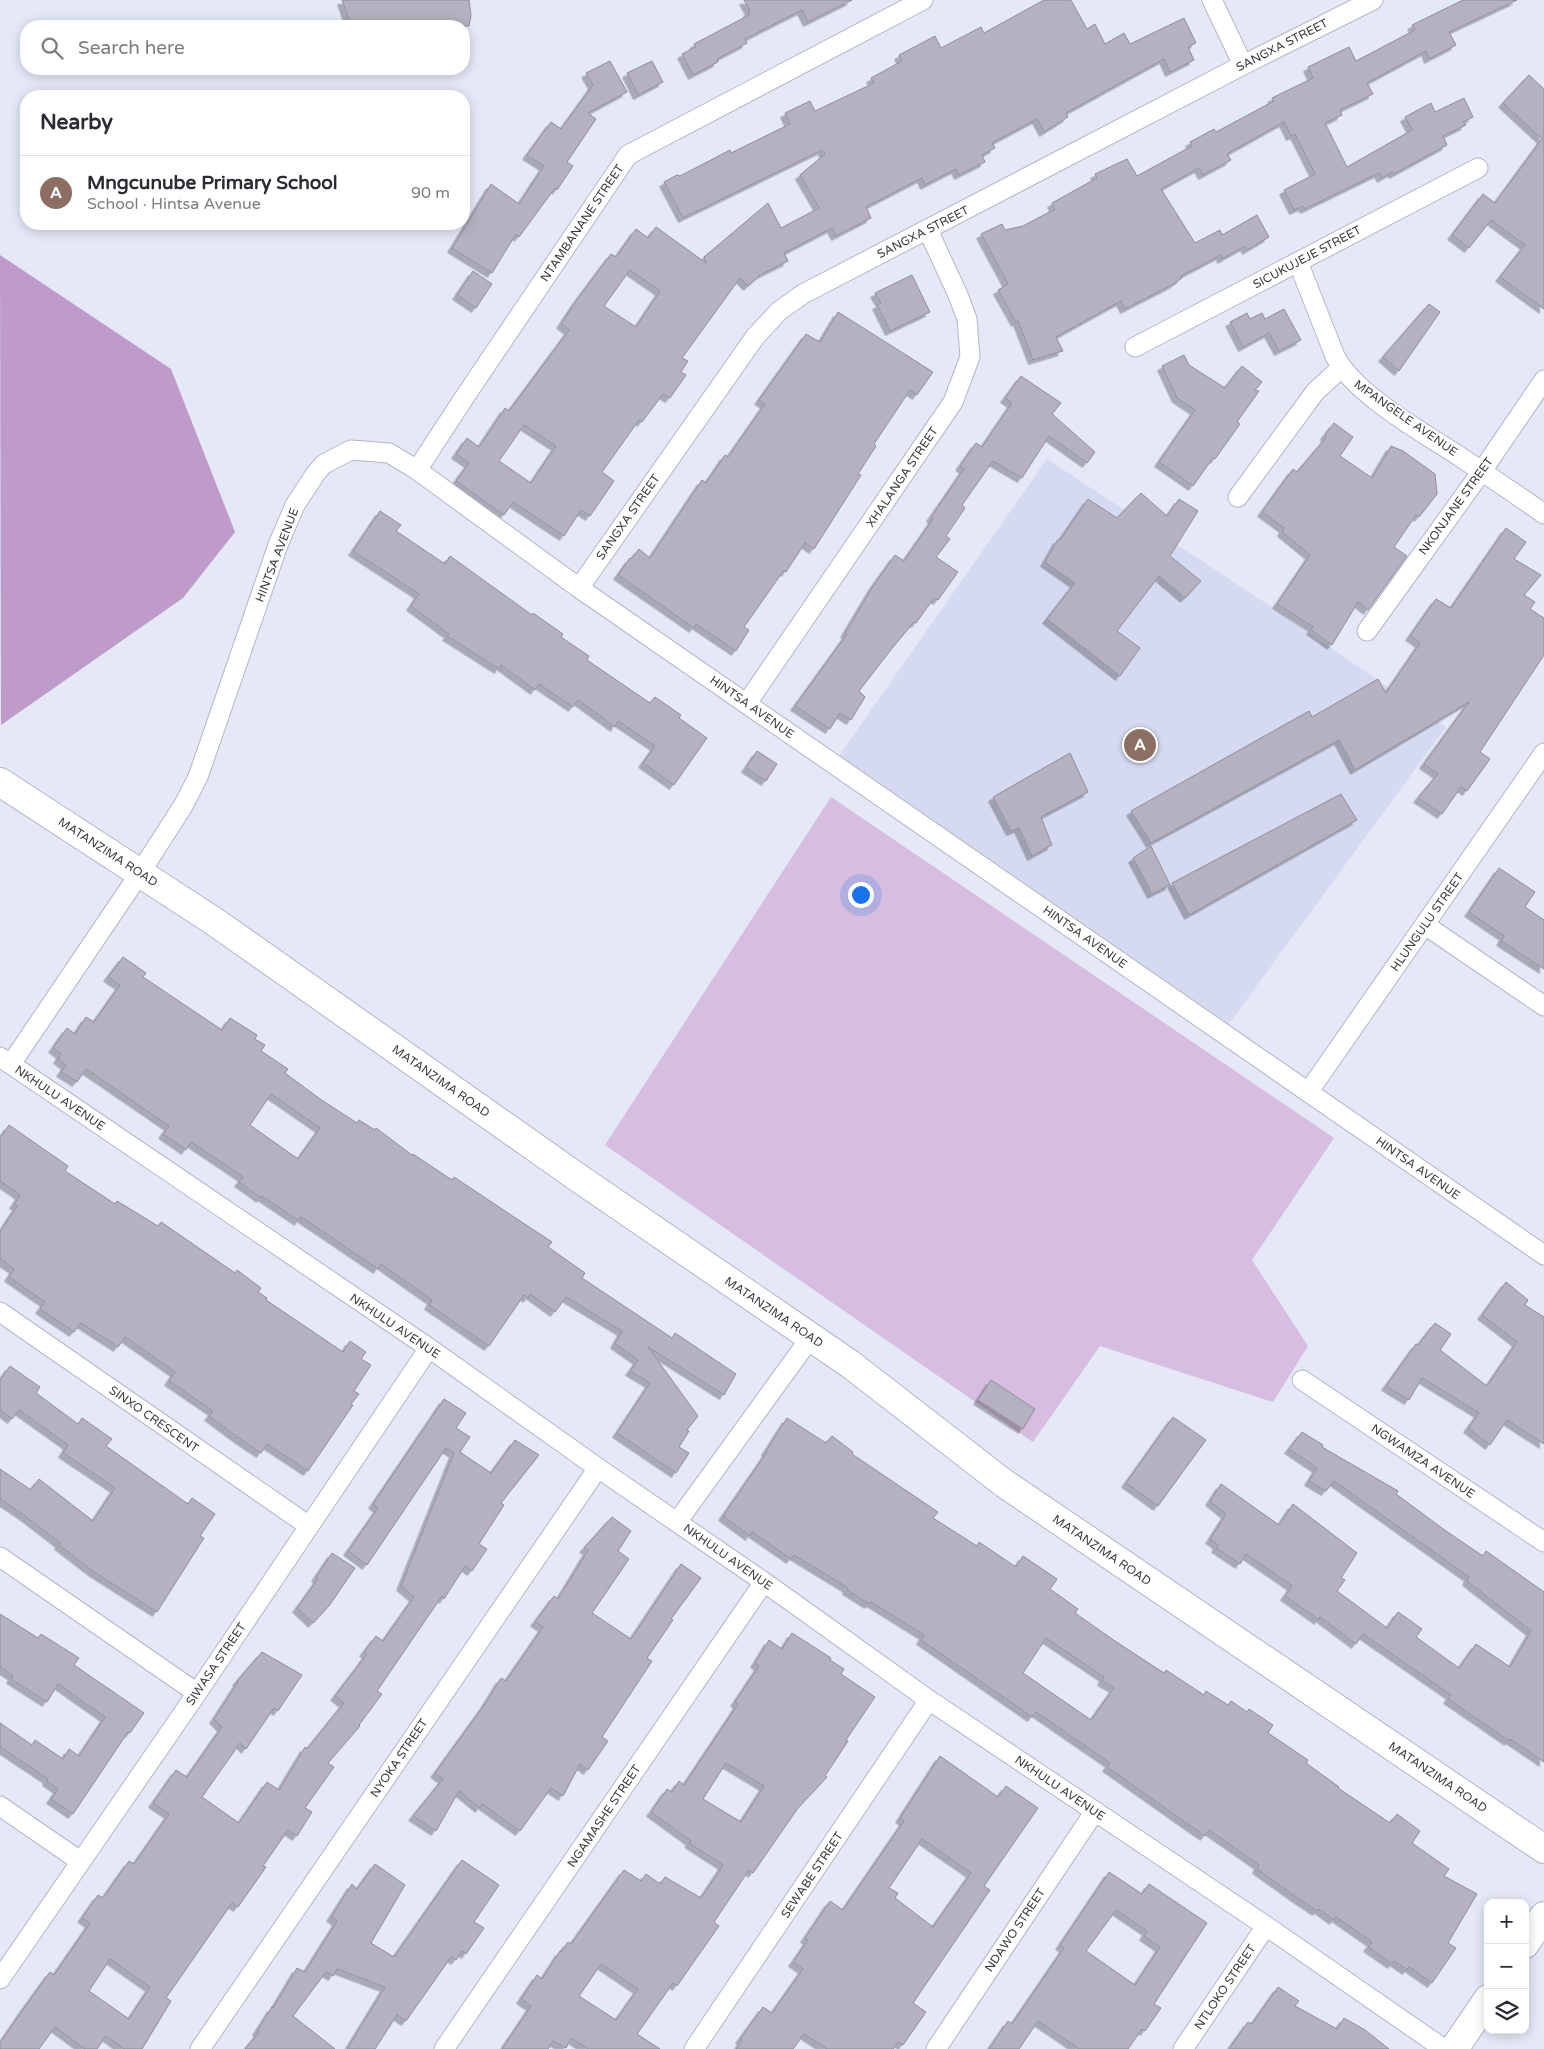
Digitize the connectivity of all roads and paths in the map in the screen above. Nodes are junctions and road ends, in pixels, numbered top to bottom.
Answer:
1 (923, 0) edge
2 (1212, 0) edge
3 (1373, 0) edge
4 (1244, 65) junction
5 (1478, 168) dead end
6 (928, 230) junction
7 (1298, 262) junction
8 (1135, 347) dead end
9 (1341, 368) junction
10 (1544, 380) edge
11 (417, 470) junction
12 (1482, 471) junction
13 (1238, 497) dead end
14 (1544, 514) edge
15 (578, 588) junction
16 (1367, 631) dead end
17 (747, 703) junction
18 (1543, 758) edge
19 (0, 782) edge
20 (140, 873) junction
21 (1425, 925) junction
22 (1544, 1006) edge
23 (6, 1061) edge
24 (1309, 1091) junction
25 (1544, 1255) edge
26 (0, 1312) edge
27 (811, 1336) junction
28 (429, 1348) junction
29 (1302, 1380) dead end
30 (598, 1468) junction
31 (677, 1522) junction
32 (308, 1526) junction
33 (1544, 1542) edge
34 (0, 1557) edge
35 (764, 1582) junction
36 (197, 1693) junction
37 (930, 1700) junction
38 (0, 1806) edge
39 (1095, 1812) junction
40 (1544, 1849) edge
41 (80, 1861) junction
42 (1544, 1916) edge
43 (1266, 1926) junction
44 (1529, 1938) edge
45 (0, 1979) edge
46 (1484, 2005) edge
47 (200, 2049) edge
48 (444, 2049) edge
49 (694, 2049) edge
50 (936, 2049) edge
51 (1183, 2049) edge
52 (1444, 2049) edge
53 (1454, 2049) edge

1 - 11 street, NTAMBANANE STREET
2 - 4 street
3 - 4 street, SANGXA STREET
4 - 6 street, SANGXA STREET
5 - 7 street, SICUKUJEJE STREET
6 - 15 street, SANGXA STREET
6 - 17 street, XHALANGA STREET
7 - 8 street, SICUKUJEJE STREET
7 - 9 street, MPANGELE AVENUE
9 - 12 street, MPANGELE AVENUE
9 - 13 street
10 - 12 street, NKONJANE STREET
11 - 15 street, HINTSA AVENUE
11 - 20 street, HINTSA AVENUE
12 - 14 street, MPANGELE AVENUE
12 - 16 street, NKONJANE STREET
15 - 17 street, HINTSA AVENUE
17 - 24 street, HINTSA AVENUE
18 - 21 street, HLUNGULU STREET
19 - 20 street, MATANZIMA ROAD
20 - 23 street, HINTSA AVENUE
20 - 27 street, MATANZIMA ROAD
21 - 22 street
21 - 24 street, HLUNGULU STREET
23 - 28 street, NKHULU AVENUE
24 - 25 street, HINTSA AVENUE
26 - 32 street, SINXO CRESCENT
27 - 31 street
27 - 40 street, MATANZIMA ROAD
28 - 30 street, NKHULU AVENUE
28 - 32 street, SIWASA STREET
29 - 33 street, NGWAMZA AVENUE
30 - 31 street, NKHULU AVENUE
30 - 47 street, NYOKA STREET
31 - 35 street, NKHULU AVENUE
32 - 36 street, SIWASA STREET
34 - 36 street
35 - 37 street, NKHULU AVENUE
35 - 48 street, NGAMASHE STREET
36 - 41 street, SIWASA STREET
37 - 39 street, NKHULU AVENUE
37 - 49 street, SEWABE STREET
38 - 41 street
39 - 43 street, NKHULU AVENUE
39 - 50 street, NDAWO STREET
41 - 45 street, SIWASA STREET
42 - 44 street
43 - 51 street, NTLOKO STREET
43 - 52 street, NKHULU AVENUE
46 - 53 street

